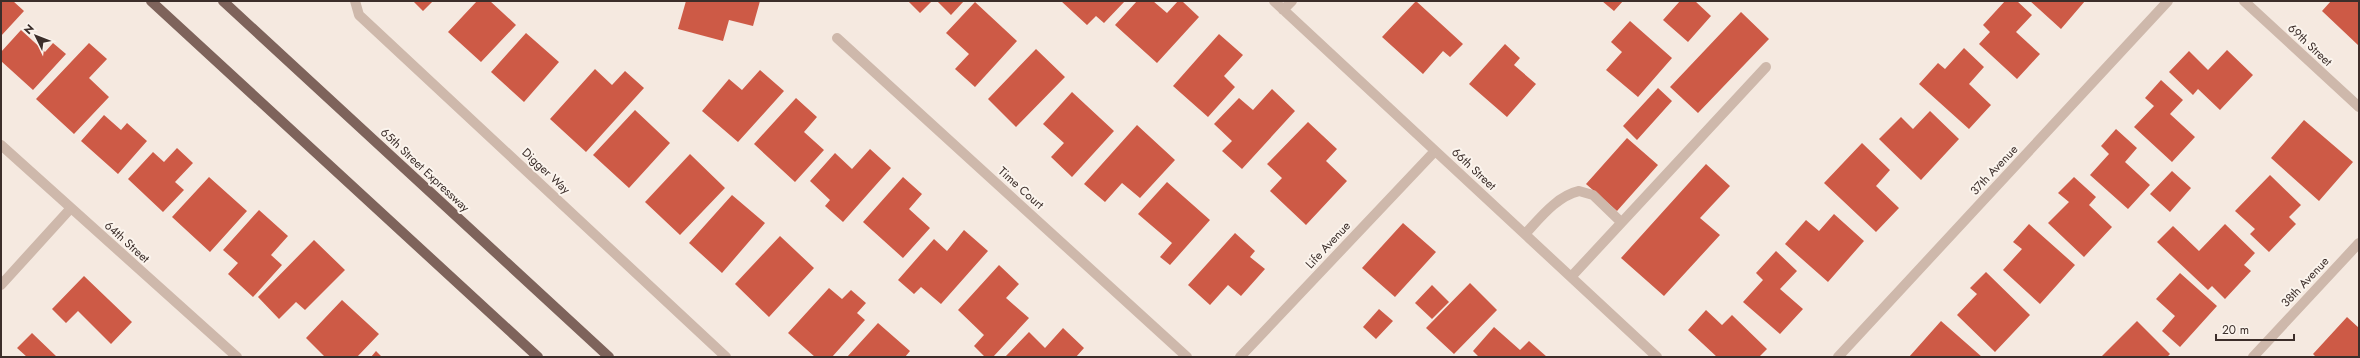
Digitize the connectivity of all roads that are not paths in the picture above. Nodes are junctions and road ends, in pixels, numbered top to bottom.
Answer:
1 (152, 1) edge
2 (223, 1) edge
3 (355, 1) edge
4 (1274, 1) edge
5 (1292, 1) edge
6 (2168, 1) edge
7 (2244, 1) edge
8 (1283, 10) junction
9 (837, 38) dead end
10 (1766, 66) dead end
11 (2359, 107) edge
12 (1, 145) edge
13 (1435, 151) junction
14 (70, 208) junction
15 (1621, 222) junction
16 (1525, 234) junction
17 (2359, 243) edge
18 (1571, 277) junction
19 (1, 285) edge
20 (236, 357) edge
21 (538, 357) edge
22 (609, 357) edge
23 (726, 357) edge
24 (1187, 357) edge
25 (1240, 357) edge
26 (1657, 357) edge
27 (1838, 357) edge
28 (2253, 357) edge

1 - 21 main road
2 - 22 main road, 65th Street Expressway
3 - 23 street, Digger Way
4 - 8 street, 66th Street
5 - 8 street
6 - 27 street, 37th Avenue
7 - 11 street, 69th Street
8 - 13 street, 66th Street
9 - 24 street, Time Court
10 - 15 street
12 - 14 street, 64th Street
13 - 16 street, 66th Street
13 - 25 street, Life Avenue
14 - 19 street
14 - 20 street, 64th Street
15 - 16 street
15 - 18 street
16 - 18 street, 66th Street
17 - 28 street, 38th Avenue
18 - 26 street, 66th Street

